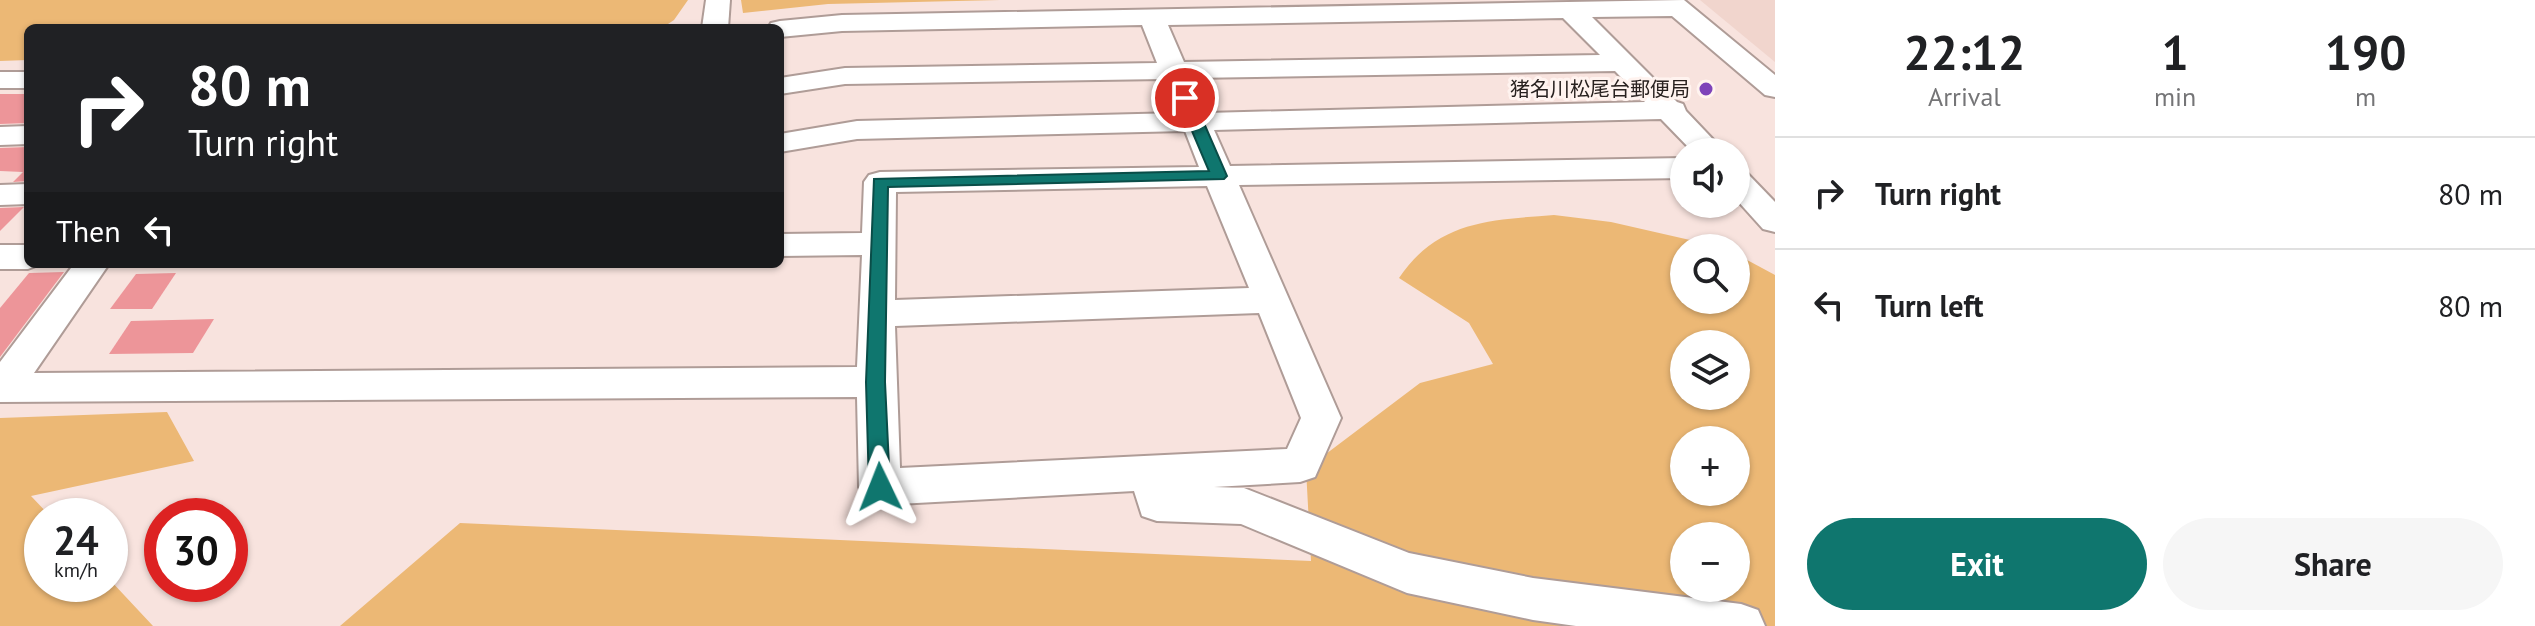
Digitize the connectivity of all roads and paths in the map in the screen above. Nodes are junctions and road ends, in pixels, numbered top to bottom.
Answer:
1 (718, 0) edge
2 (1674, 4) edge
3 (1235, 8) edge
4 (1571, 11) junction
5 (1152, 18) junction
6 (715, 24) edge
7 (784, 29) edge
8 (1622, 63) junction
9 (1175, 72) junction
10 (0, 80) edge
11 (24, 80) edge
12 (784, 85) edge
13 (1775, 89) edge
14 (1673, 110) junction
15 (1196, 123) junction
16 (24, 135) edge
17 (0, 136) edge
18 (1698, 138) edge
19 (784, 142) edge
20 (1670, 168) edge
21 (1219, 176) junction
22 (24, 194) edge
23 (0, 195) edge
24 (1750, 195) edge
25 (1775, 221) edge
26 (879, 244) junction
27 (784, 245) edge
28 (0, 257) edge
29 (24, 257) edge
30 (89, 268) edge
31 (1271, 300) junction
32 (877, 314) junction
33 (876, 382) junction
34 (1151, 472) junction
35 (1741, 626) edge

1 - 6 street
2 - 4 street
2 - 13 street
3 - 4 street
3 - 5 street
4 - 8 street
5 - 7 street
5 - 9 street
8 - 9 street
8 - 14 street
9 - 12 street
9 - 15 street
10 - 11 street
14 - 15 street
14 - 18 street
15 - 19 street
15 - 21 street
16 - 17 street
20 - 21 street
21 - 26 street
21 - 31 street
22 - 23 street
24 - 25 street
26 - 27 street
26 - 32 street
28 - 29 street
30 - 33 street
31 - 32 street
31 - 34 street
32 - 33 street
33 - 34 street
34 - 35 street

